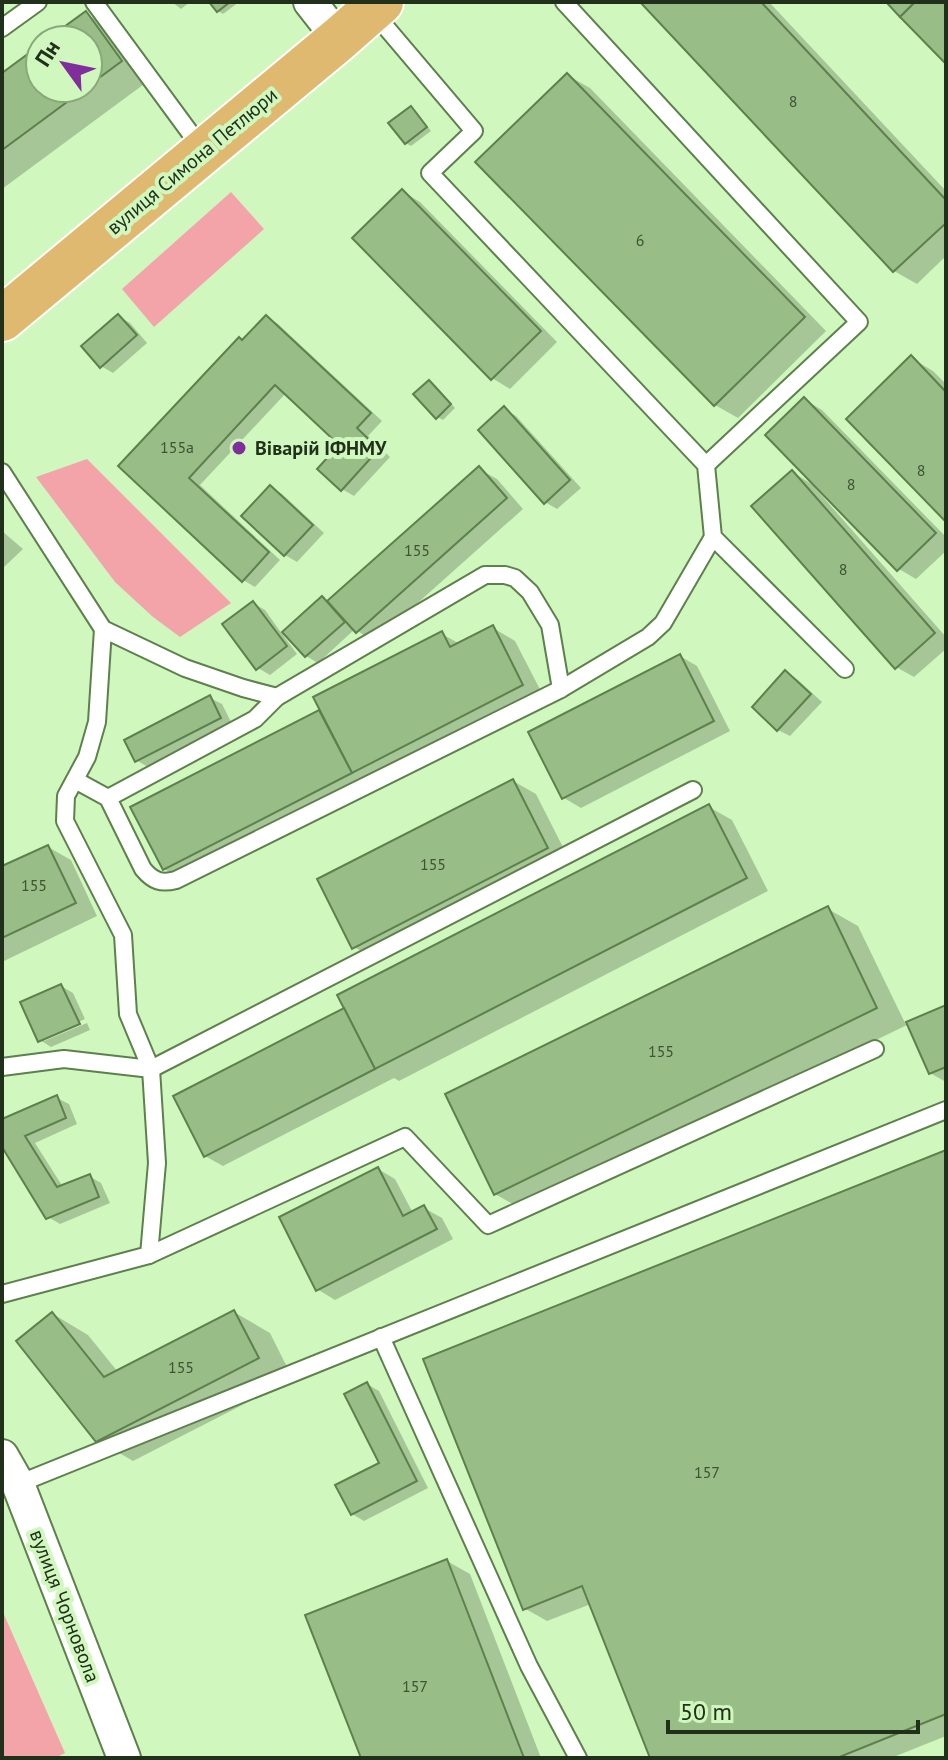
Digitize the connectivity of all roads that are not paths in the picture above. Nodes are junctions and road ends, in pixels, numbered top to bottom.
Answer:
1 (38, 2) edge
2 (94, 2) edge
3 (310, 2) edge
4 (564, 2) edge
5 (377, 6) edge
6 (2, 28) edge
7 (339, 39) junction
8 (203, 151) junction
9 (2, 319) edge
10 (706, 465) junction
11 (2, 472) edge
12 (713, 537) junction
13 (103, 629) junction
14 (845, 669) dead end
15 (561, 689) junction
16 (277, 697) junction
17 (75, 780) junction
18 (693, 790) dead end
19 (108, 798) junction
20 (875, 1049) dead end
21 (2, 1067) edge
22 (151, 1069) junction
23 (946, 1110) edge
24 (149, 1255) junction
25 (2, 1294) edge
26 (381, 1337) junction
27 (2, 1456) edge
28 (18, 1484) junction
29 (124, 1758) edge
30 (578, 1758) edge

1 - 6 lane
2 - 8 lane
3 - 7 street
4 - 10 lane
5 - 7 main road, вулиця Симона Петлюри
5 - 10 lane
7 - 8 main road, вулиця Симона Петлюри
8 - 9 main road, вулиця Симона Петлюри
10 - 12 lane
11 - 13 lane
12 - 14 lane
12 - 15 lane
13 - 16 lane
13 - 17 lane
15 - 16 lane
15 - 19 lane
16 - 19 lane
17 - 19 lane
17 - 22 lane
18 - 22 lane
20 - 24 lane
21 - 22 lane
22 - 24 lane
23 - 26 lane
24 - 25 lane
26 - 28 lane
26 - 30 lane
27 - 28 street, вулиця Чорновола
28 - 29 street, вулиця Чорновола

